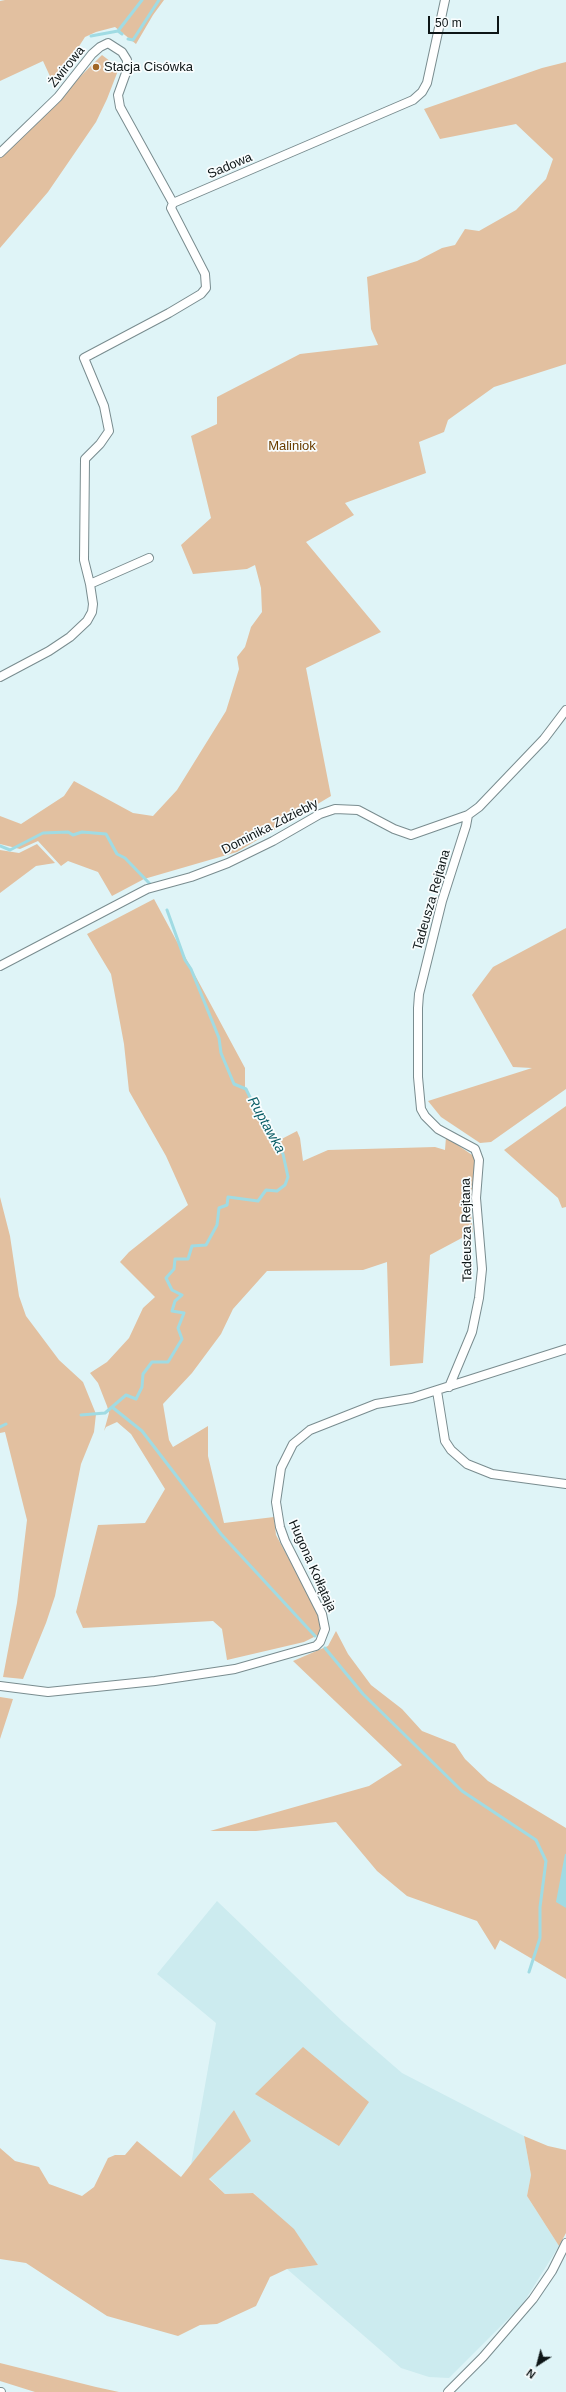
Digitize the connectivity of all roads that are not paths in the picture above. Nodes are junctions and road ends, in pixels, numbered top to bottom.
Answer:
1 (445, 0) edge
2 (0, 153) edge
3 (173, 203) junction
4 (149, 558) dead end
5 (90, 584) junction
6 (0, 677) edge
7 (566, 710) edge
8 (468, 816) junction
9 (0, 966) edge
10 (566, 1349) edge
11 (449, 1387) junction
12 (437, 1390) junction
13 (566, 1484) edge
14 (0, 1686) edge
15 (566, 2243) edge
16 (448, 2392) edge

1 - 3 street, Sadowa
2 - 3 street, Żwirowa
3 - 5 street
4 - 5 street
5 - 6 street
7 - 8 street, Dominika Zdziebły
8 - 9 street, Dominika Zdziebły
8 - 11 street, Tadeusza Rejtana
10 - 11 street, Hugona Kołłątaja
11 - 12 street, Hugona Kołłątaja
12 - 13 street
12 - 14 street, Hugona Kołłątaja
15 - 16 street

